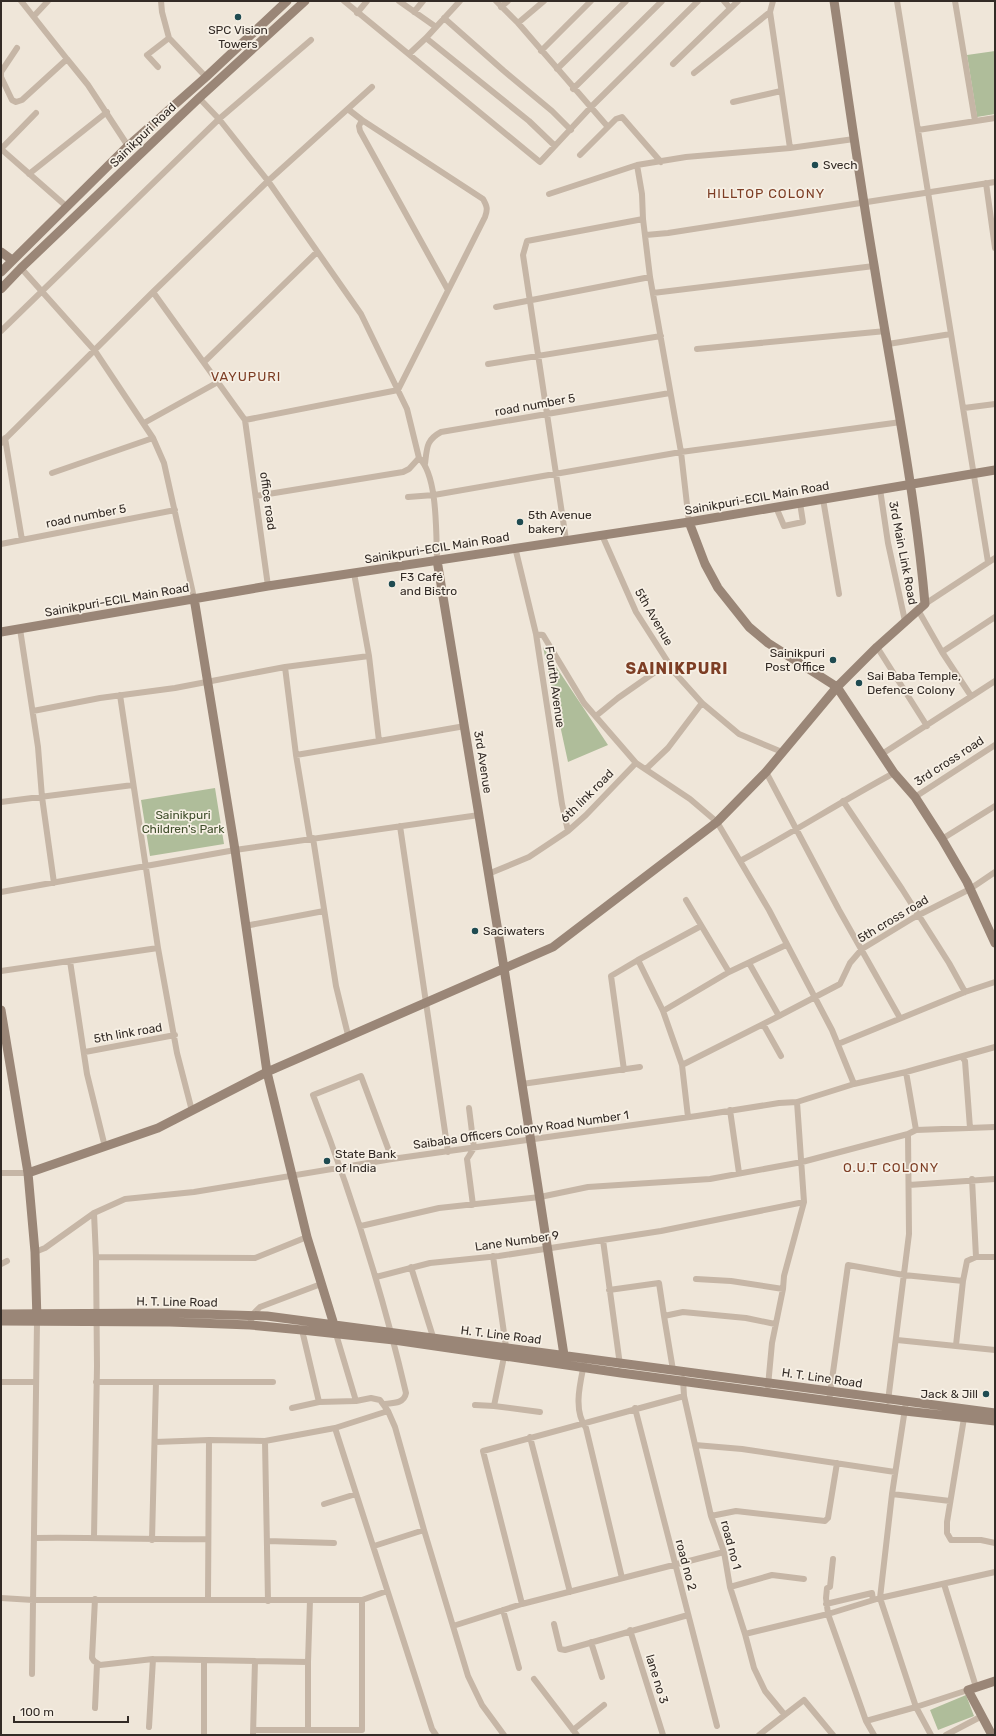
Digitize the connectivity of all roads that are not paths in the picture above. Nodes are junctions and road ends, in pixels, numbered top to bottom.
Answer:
1 (21, 1) edge
2 (48, 1) edge
3 (161, 1) edge
4 (305, 1) edge
5 (344, 1) edge
6 (367, 1) edge
7 (399, 1) edge
8 (423, 1) edge
9 (460, 1) edge
10 (496, 1) edge
11 (508, 1) edge
12 (544, 1) edge
13 (590, 1) edge
14 (626, 1) edge
15 (662, 1) edge
16 (698, 1) edge
17 (724, 1) edge
18 (738, 1) edge
19 (773, 1) edge
20 (834, 1) edge
21 (897, 1) edge
22 (955, 1) edge
23 (286, 2) edge
24 (501, 7) junction
25 (730, 8) junction
26 (414, 12) junction
27 (770, 12) junction
28 (357, 13) junction
29 (34, 16) junction
30 (444, 18) junction
31 (518, 23) junction
32 (436, 27) junction
33 (170, 38) junction
34 (426, 38) junction
35 (311, 40) dead end
36 (17, 48) dead end
37 (541, 51) junction
38 (409, 54) junction
39 (67, 59) junction
40 (673, 64) dead end
41 (158, 67) dead end
42 (557, 69) junction
43 (694, 73) dead end
44 (1, 77) edge
45 (206, 77) junction
46 (372, 87) dead end
47 (573, 88) junction
48 (781, 91) junction
49 (199, 98) junction
50 (733, 102) dead end
51 (591, 107) junction
52 (349, 110) junction
53 (106, 112) junction
54 (36, 113) dead end
55 (995, 118) edge
56 (218, 119) junction
57 (362, 120) junction
58 (975, 121) junction
59 (608, 127) junction
60 (571, 130) junction
61 (918, 130) junction
62 (854, 139) junction
63 (128, 146) junction
64 (555, 146) junction
65 (790, 148) junction
66 (1, 149) edge
67 (580, 155) dead end
68 (661, 162) junction
69 (637, 166) junction
70 (29, 174) junction
71 (268, 181) junction
72 (91, 182) junction
73 (995, 182) edge
74 (986, 183) junction
75 (101, 192) junction
76 (928, 192) junction
77 (550, 194) dead end
78 (864, 202) junction
79 (66, 206) junction
80 (643, 219) junction
81 (646, 234) junction
82 (995, 248) edge
83 (1, 252) edge
84 (317, 252) junction
85 (12, 260) junction
86 (874, 266) junction
87 (21, 268) junction
88 (1, 272) edge
89 (650, 277) junction
90 (1, 289) edge
91 (42, 290) junction
92 (448, 290) junction
93 (153, 292) junction
94 (653, 293) junction
95 (530, 299) junction
96 (496, 307) dead end
97 (1, 331) edge
98 (886, 331) junction
99 (952, 334) junction
100 (661, 336) junction
101 (888, 344) junction
102 (697, 349) dead end
103 (95, 350) junction
104 (539, 356) junction
105 (204, 362) junction
106 (488, 364) dead end
107 (218, 382) junction
108 (398, 390) junction
109 (670, 393) junction
110 (995, 404) edge
111 (964, 408) junction
112 (548, 414) junction
113 (245, 420) junction
114 (901, 422) junction
115 (144, 423) junction
116 (153, 438) junction
117 (3, 440) edge
118 (681, 452) junction
119 (419, 458) junction
120 (426, 464) junction
121 (995, 470) edge
122 (52, 473) dead end
123 (557, 473) junction
124 (974, 473) junction
125 (909, 484) junction
126 (880, 489) junction
127 (434, 495) junction
128 (256, 496) junction
129 (408, 497) dead end
130 (823, 499) junction
131 (800, 503) junction
132 (776, 507) junction
133 (175, 510) junction
134 (689, 522) junction
135 (602, 535) junction
136 (22, 540) junction
137 (566, 540) junction
138 (1, 544) edge
139 (515, 547) junction
140 (995, 558) edge
141 (438, 560) junction
142 (988, 562) junction
143 (354, 573) junction
144 (268, 586) junction
145 (839, 594) dead end
146 (194, 598) junction
147 (921, 607) junction
148 (995, 617) edge
149 (905, 621) junction
150 (20, 629) junction
151 (1, 632) edge
152 (536, 634) junction
153 (878, 647) junction
154 (942, 652) junction
155 (368, 656) junction
156 (668, 662) junction
157 (285, 667) junction
158 (995, 681) edge
159 (208, 682) junction
160 (837, 687) junction
161 (120, 695) junction
162 (971, 696) junction
163 (702, 703) junction
164 (33, 710) junction
165 (596, 716) junction
166 (465, 726) junction
167 (927, 726) junction
168 (379, 741) junction
169 (995, 745) edge
170 (782, 752) junction
171 (882, 754) junction
172 (296, 755) junction
173 (636, 763) junction
174 (646, 769) junction
175 (766, 772) junction
176 (894, 773) junction
177 (133, 785) junction
178 (42, 797) junction
179 (914, 797) junction
180 (843, 801) junction
181 (1, 802) edge
182 (995, 806) edge
183 (479, 815) junction
184 (717, 822) junction
185 (400, 826) junction
186 (797, 830) junction
187 (568, 831) junction
188 (311, 838) junction
189 (942, 839) junction
190 (235, 850) junction
191 (740, 861) junction
192 (146, 867) junction
193 (995, 872) edge
194 (488, 874) junction
195 (54, 883) junction
196 (970, 888) junction
197 (1, 892) edge
198 (686, 900) dead end
199 (324, 911) junction
200 (918, 915) junction
201 (245, 926) junction
202 (701, 926) junction
203 (994, 938) edge
204 (786, 945) junction
205 (158, 948) junction
206 (862, 949) junction
207 (638, 960) junction
208 (70, 961) junction
209 (749, 963) junction
210 (504, 968) junction
211 (1, 971) edge
212 (729, 972) junction
213 (995, 982) edge
214 (965, 992) junction
215 (814, 997) junction
216 (426, 1002) junction
217 (1, 1010) edge
218 (663, 1011) junction
219 (779, 1016) junction
220 (900, 1018) junction
221 (763, 1024) junction
222 (175, 1035) junction
223 (348, 1035) junction
224 (4, 1044) edge
225 (838, 1044) junction
226 (995, 1047) edge
227 (85, 1052) junction
228 (781, 1056) dead end
229 (962, 1057) junction
230 (682, 1065) junction
231 (640, 1067) dead end
232 (624, 1070) junction
233 (267, 1072) junction
234 (906, 1072) junction
235 (522, 1084) junction
236 (854, 1084) junction
237 (797, 1102) junction
238 (470, 1108) dead end
239 (730, 1110) junction
240 (192, 1111) junction
241 (688, 1117) junction
242 (995, 1126) edge
243 (970, 1128) junction
244 (916, 1130) junction
245 (908, 1134) junction
246 (531, 1140) junction
247 (105, 1147) junction
248 (474, 1148) junction
249 (448, 1152) junction
250 (392, 1159) junction
251 (802, 1162) junction
252 (341, 1167) junction
253 (1, 1173) edge
254 (28, 1173) junction
255 (739, 1173) junction
256 (292, 1175) junction
257 (972, 1179) junction
258 (995, 1179) edge
259 (909, 1185) junction
260 (540, 1197) junction
261 (804, 1202) junction
262 (473, 1204) junction
263 (94, 1213) junction
264 (360, 1226) junction
265 (307, 1237) junction
266 (603, 1240) junction
267 (547, 1248) junction
268 (35, 1252) junction
269 (493, 1256) junction
270 (96, 1257) junction
271 (976, 1257) junction
272 (995, 1257) edge
273 (411, 1267) junction
274 (904, 1275) junction
275 (376, 1277) junction
276 (696, 1278) dead end
277 (963, 1281) junction
278 (321, 1284) junction
279 (783, 1289) junction
280 (609, 1290) junction
281 (1, 1314) edge
282 (252, 1315) junction
283 (664, 1316) junction
284 (37, 1318) junction
285 (96, 1318) junction
286 (1, 1321) edge
287 (775, 1324) junction
288 (250, 1325) junction
289 (336, 1329) junction
290 (302, 1330) junction
291 (393, 1336) junction
292 (897, 1340) junction
293 (434, 1342) junction
294 (956, 1345) junction
295 (995, 1350) edge
296 (505, 1351) junction
297 (564, 1359) junction
298 (584, 1362) junction
299 (620, 1363) junction
300 (673, 1370) junction
301 (621, 1373) junction
302 (683, 1376) junction
303 (1, 1382) edge
304 (35, 1382) junction
305 (96, 1382) junction
306 (156, 1382) junction
307 (273, 1382) dead end
308 (768, 1388) junction
309 (684, 1396) junction
310 (829, 1396) junction
311 (356, 1401) junction
312 (319, 1402) junction
313 (383, 1404) junction
314 (888, 1404) junction
315 (475, 1405) dead end
316 (494, 1406) junction
317 (905, 1406) junction
318 (292, 1408) dead end
319 (635, 1408) junction
320 (388, 1411) junction
321 (540, 1412) dead end
322 (995, 1413) edge
323 (964, 1418) junction
324 (995, 1421) edge
325 (582, 1423) junction
326 (336, 1428) junction
327 (530, 1437) junction
328 (209, 1440) junction
329 (265, 1441) junction
330 (155, 1442) junction
331 (695, 1445) junction
332 (837, 1463) junction
333 (895, 1472) junction
334 (356, 1494) junction
335 (892, 1494) junction
336 (950, 1501) junction
337 (324, 1504) dead end
338 (711, 1516) junction
339 (424, 1530) junction
340 (94, 1537) junction
341 (35, 1538) junction
342 (208, 1539) junction
343 (152, 1540) junction
344 (267, 1541) junction
345 (334, 1543) dead end
346 (995, 1543) edge
347 (374, 1546) junction
348 (724, 1552) junction
349 (833, 1559) dead end
350 (674, 1565) junction
351 (995, 1572) edge
352 (622, 1578) junction
353 (804, 1579) dead end
354 (944, 1584) junction
355 (730, 1587) junction
356 (387, 1591) junction
357 (570, 1592) junction
358 (1, 1598) edge
359 (880, 1598) junction
360 (95, 1599) junction
361 (208, 1599) junction
362 (33, 1600) junction
363 (310, 1600) junction
364 (362, 1600) junction
365 (873, 1600) junction
366 (268, 1601) junction
367 (522, 1604) junction
368 (826, 1604) junction
369 (502, 1610) junction
370 (688, 1614) junction
371 (828, 1614) junction
372 (554, 1624) dead end
373 (453, 1626) junction
374 (630, 1630) junction
375 (746, 1634) junction
376 (592, 1642) junction
377 (153, 1659) junction
378 (204, 1660) junction
379 (255, 1661) junction
380 (308, 1662) junction
381 (97, 1664) junction
382 (519, 1668) dead end
383 (32, 1674) dead end
384 (602, 1678) dead end
385 (534, 1679) dead end
386 (995, 1681) edge
387 (972, 1688) junction
388 (604, 1705) dead end
389 (916, 1707) junction
390 (95, 1708) dead end
391 (784, 1714) junction
392 (982, 1716) junction
393 (866, 1721) junction
394 (717, 1726) dead end
395 (149, 1728) dead end
396 (308, 1729) junction
397 (575, 1732) edge
398 (254, 1733) edge
399 (204, 1735) edge
400 (436, 1735) edge
401 (504, 1735) edge
402 (663, 1735) edge
403 (758, 1735) edge
404 (833, 1735) edge
405 (874, 1735) edge
406 (931, 1735) edge
407 (946, 1735) edge
408 (992, 1735) edge

1 - 29 street
2 - 29 street
3 - 33 street
4 - 49 street, Sainikpuri Road
5 - 28 street
6 - 28 street
7 - 26 street
8 - 26 street
9 - 30 street
10 - 24 street
11 - 24 street
12 - 31 street
13 - 37 street
14 - 42 street
15 - 47 street
16 - 51 street
17 - 25 street
18 - 25 street
19 - 27 street
20 - 62 street
21 - 61 street
22 - 58 street
23 - 45 street, Sainikpuri Road
24 - 31 street
25 - 40 street
26 - 32 street
27 - 43 street
27 - 48 street
28 - 38 street
29 - 39 street
30 - 32 street
30 - 60 street
31 - 37 street
32 - 34 street
33 - 41 street
33 - 45 street
34 - 38 street
34 - 64 street
35 - 56 street
36 - 44 street
37 - 42 street
38 - 64 street
39 - 44 street
39 - 53 street
42 - 47 street
45 - 63 street, Sainikpuri Road
46 - 52 street
47 - 51 street
48 - 50 street
48 - 65 street
49 - 56 street
49 - 75 street, Sainikpuri Road
51 - 59 street
51 - 60 street
52 - 57 street
52 - 71 street
53 - 63 street
53 - 70 street
54 - 66 street
55 - 58 street
56 - 71 street
56 - 91 street
57 - 92 street
57 - 92 street
58 - 61 street
59 - 67 street
59 - 68 street
60 - 64 street
61 - 76 street
62 - 65 street
62 - 78 street
63 - 72 street, Sainikpuri Road
65 - 68 street
66 - 70 street
68 - 69 street
69 - 77 street
69 - 80 street
70 - 79 street
71 - 84 street
71 - 93 street
72 - 75 street
72 - 79 street, Sainikpuri Road
73 - 74 street
74 - 76 street
74 - 82 street
75 - 87 street, Sainikpuri Road
76 - 78 street
76 - 99 street
78 - 81 street
78 - 86 street
79 - 85 street, Sainikpuri Road
80 - 81 street
80 - 95 street
81 - 89 street
83 - 85 street
84 - 105 street
84 - 108 street
85 - 88 street, Sainikpuri Road
86 - 94 street
86 - 98 street
87 - 90 street, Sainikpuri Road
87 - 91 street
89 - 94 street
89 - 95 street
91 - 97 street
91 - 103 street
92 - 108 street
93 - 103 street
93 - 105 street
94 - 100 street
95 - 96 street
95 - 104 street
98 - 101 street
98 - 102 street
99 - 101 street
99 - 111 street
100 - 104 street
100 - 109 street
101 - 114 street
103 - 115 street
103 - 117 street
104 - 106 street
104 - 112 street
105 - 107 street
107 - 113 street
107 - 115 street
108 - 113 street
108 - 119 street
109 - 112 street, road number 5
109 - 118 street
110 - 111 street
111 - 124 street
112 - 120 street, road number 5
112 - 123 street
113 - 128 street, office road
114 - 118 street
114 - 125 street
115 - 116 street
116 - 122 street
116 - 133 street
117 - 136 street
118 - 123 street
118 - 134 street
119 - 120 street
119 - 128 street
120 - 127 street
121 - 124 street, Sainikpuri-ECIL Main Road
123 - 127 street
123 - 137 street
124 - 125 street, Sainikpuri-ECIL Main Road
124 - 142 street
125 - 126 street, Sainikpuri-ECIL Main Road
125 - 147 street
126 - 130 street, Sainikpuri-ECIL Main Road
126 - 149 street, 3rd Main Link Road
127 - 129 street
127 - 141 street
128 - 144 street, office road
130 - 131 street, Sainikpuri-ECIL Main Road
130 - 145 street
131 - 132 street, Sainikpuri-ECIL Main Road
131 - 132 street
132 - 134 street, Sainikpuri-ECIL Main Road
133 - 136 street, road number 5
133 - 146 street
134 - 135 street, Sainikpuri-ECIL Main Road
134 - 160 street
135 - 137 street, Sainikpuri-ECIL Main Road
135 - 156 street, 5th Avenue
136 - 138 street, road number 5
137 - 139 street, Sainikpuri-ECIL Main Road
139 - 141 street, Sainikpuri-ECIL Main Road
139 - 152 street, Fourth Avenue
140 - 142 street
141 - 143 street, Sainikpuri-ECIL Main Road
141 - 166 street, 3rd Avenue
142 - 147 street
143 - 144 street, Sainikpuri-ECIL Main Road
143 - 155 street
144 - 146 street, Sainikpuri-ECIL Main Road
146 - 150 street, Sainikpuri-ECIL Main Road
146 - 159 street
147 - 149 street
147 - 154 street
148 - 154 street
149 - 153 street
150 - 151 street, Sainikpuri-ECIL Main Road
150 - 164 street
152 - 165 street
152 - 187 street, Fourth Avenue
153 - 160 street
153 - 167 street
154 - 162 street
155 - 157 street
155 - 168 street
156 - 163 street, 5th Avenue
156 - 165 street
157 - 159 street
157 - 172 street
158 - 162 street
159 - 161 street
159 - 190 street
160 - 170 street
160 - 171 street
161 - 164 street
161 - 177 street
162 - 167 street
163 - 170 street, 5th Avenue
163 - 174 street
164 - 178 street
165 - 173 street
166 - 168 street
166 - 183 street, 3rd Avenue
167 - 171 street
168 - 172 street
169 - 179 street, 3rd cross road
170 - 175 street
171 - 176 street
172 - 188 street
173 - 174 street
173 - 187 street, 6th link road
174 - 184 street
175 - 184 street
175 - 186 street
176 - 179 street
176 - 180 street
177 - 178 street
177 - 192 street
178 - 181 street
178 - 195 street
179 - 189 street
180 - 186 street
180 - 200 street
182 - 189 street
183 - 185 street
183 - 194 street, 3rd Avenue
184 - 191 street
184 - 210 street
185 - 188 street
185 - 216 street
186 - 191 street
186 - 206 street
187 - 194 street, 6th link road
188 - 190 street
188 - 199 street
189 - 196 street
190 - 192 street
190 - 201 street
191 - 204 street
192 - 195 street
192 - 205 street
193 - 196 street, 5th cross road
194 - 210 street, 3rd Avenue
195 - 197 street
196 - 200 street, 5th cross road
196 - 203 street
198 - 202 street
199 - 201 street
199 - 223 street
200 - 206 street, 5th cross road
200 - 214 street
201 - 233 street
202 - 207 street
202 - 212 street
204 - 209 street
204 - 215 street
205 - 208 street
205 - 222 street
206 - 215 street, 5th cross road
206 - 220 street
207 - 218 street
207 - 232 street
208 - 211 street
208 - 227 street
209 - 212 street
209 - 219 street
210 - 216 street
210 - 235 street, 3rd Avenue
212 - 218 street
213 - 214 street
214 - 220 street
215 - 219 street, 5th cross road
215 - 225 street
216 - 223 street
216 - 249 street
217 - 224 street
218 - 230 street
219 - 221 street, 5th cross road
220 - 225 street
221 - 228 street
221 - 230 street, 5th cross road
222 - 227 street, 5th link road
222 - 240 street
223 - 233 street
224 - 254 street
225 - 236 street
226 - 229 street, Saibaba Officers Colony Road Number 1
227 - 247 street
229 - 234 street, Saibaba Officers Colony Road Number 1
229 - 243 street
230 - 241 street
231 - 232 street
232 - 235 street
233 - 240 street
233 - 256 street
234 - 236 street, Saibaba Officers Colony Road Number 1
234 - 244 street
235 - 246 street, 3rd Avenue
236 - 237 street, Saibaba Officers Colony Road Number 1
237 - 239 street, Saibaba Officers Colony Road Number 1
237 - 251 street
238 - 248 street
239 - 241 street, Saibaba Officers Colony Road Number 1
239 - 255 street
240 - 247 street
241 - 246 street, Saibaba Officers Colony Road Number 1
242 - 243 street
243 - 244 street
244 - 245 street
245 - 251 street
245 - 259 street
246 - 248 street, Saibaba Officers Colony Road Number 1
246 - 260 street, 3rd Avenue
247 - 254 street
248 - 249 street, Saibaba Officers Colony Road Number 1
248 - 262 street
249 - 250 street, Saibaba Officers Colony Road Number 1
250 - 252 street, Saibaba Officers Colony Road Number 1
250 - 252 street
251 - 255 street
251 - 261 street
252 - 256 street, Saibaba Officers Colony Road Number 1
252 - 264 street
253 - 254 street
254 - 268 street
255 - 260 street
256 - 263 street, Saibaba Officers Colony Road Number 1
256 - 265 street
257 - 258 street
257 - 259 street
257 - 271 street
259 - 274 street
260 - 262 street
260 - 267 street, 3rd Avenue
261 - 266 street, Lane Number 9
261 - 279 street
262 - 264 street
263 - 268 street, Saibaba Officers Colony Road Number 1
263 - 270 street
264 - 275 street
265 - 270 street
265 - 278 street
266 - 267 street, Lane Number 9
266 - 280 street
267 - 269 street, Lane Number 9
267 - 297 street, 3rd Avenue
268 - 284 street
269 - 273 street, Lane Number 9
269 - 296 street
270 - 285 street
271 - 272 street
271 - 277 street
273 - 275 street, Lane Number 9
273 - 293 street
274 - 277 street
274 - 292 street
274 - 310 street
275 - 291 street
276 - 279 street
277 - 294 street
278 - 282 street
278 - 289 street
279 - 287 street
280 - 283 street
280 - 299 street
281 - 284 street, H. T. Line Road
282 - 285 street, H. T. Line Road
282 - 288 street
282 - 289 street, H. T. Line Road
283 - 287 street
283 - 300 street
284 - 285 street, H. T. Line Road
284 - 286 street, H. T. Line Road
284 - 304 street
285 - 288 street, H. T. Line Road
285 - 305 street
287 - 308 street
288 - 290 street, H. T. Line Road
289 - 290 street, H. T. Line Road
289 - 291 street, H. T. Line Road
289 - 311 street
290 - 312 street
291 - 293 street, H. T. Line Road
291 - 313 street
292 - 294 street
292 - 314 street
293 - 296 street, H. T. Line Road
294 - 295 street
296 - 297 street, H. T. Line Road
296 - 316 street
297 - 298 street, H. T. Line Road
298 - 299 street, H. T. Line Road
298 - 301 street, H. T. Line Road
298 - 325 street
299 - 300 street, H. T. Line Road
299 - 301 street
300 - 302 street, H. T. Line Road
301 - 302 street, H. T. Line Road
302 - 308 street, H. T. Line Road
302 - 309 street, road no 1
303 - 304 street
304 - 341 street
305 - 306 street
305 - 340 street
306 - 307 street
306 - 330 street
308 - 310 street, H. T. Line Road
309 - 319 street
309 - 331 street, road no 1
310 - 314 street, H. T. Line Road
311 - 312 street
311 - 313 street
312 - 318 street
313 - 320 street
314 - 317 street, H. T. Line Road
315 - 316 street
316 - 321 street
317 - 322 street, H. T. Line Road
317 - 323 street, H. T. Line Road
317 - 333 street
319 - 325 street
319 - 350 street, road no 2
320 - 326 street
320 - 339 street
323 - 324 street, H. T. Line Road
323 - 336 street
325 - 327 street
325 - 352 street
326 - 329 street
326 - 334 street
327 - 357 street
327 - 367 street
328 - 329 street
328 - 330 street
328 - 342 street
329 - 344 street
330 - 343 street
331 - 332 street
331 - 338 street, road no 1
332 - 333 street
332 - 338 street
333 - 335 street
334 - 337 street
334 - 347 street
335 - 336 street
335 - 359 street
336 - 346 street
338 - 348 street, road no 1
339 - 347 street
339 - 373 street
340 - 341 street
340 - 343 street
341 - 362 street
342 - 343 street
342 - 361 street
344 - 345 street
344 - 366 street
347 - 356 street
348 - 350 street
348 - 355 street, road no 1
349 - 368 street
350 - 352 street
350 - 370 street, road no 2
351 - 354 street
352 - 357 street
353 - 355 street
354 - 359 street
354 - 387 street
355 - 375 street, road no 1
356 - 364 street
356 - 400 street
357 - 367 street
358 - 362 street
359 - 365 street
359 - 389 street
360 - 361 street
360 - 362 street
360 - 381 street
361 - 366 street
362 - 383 street
363 - 364 street
363 - 366 street
363 - 380 street
364 - 396 street
365 - 368 street
365 - 371 street
367 - 369 street
368 - 371 street
369 - 373 street
369 - 382 street
370 - 374 street
370 - 394 street, road no 2
371 - 375 street
371 - 393 street
372 - 376 street
373 - 401 street
374 - 376 street
374 - 402 street, lane no 3
375 - 391 street, road no 1
376 - 384 street
377 - 378 street
377 - 381 street
377 - 395 street
378 - 379 street
378 - 399 street
379 - 380 street
379 - 398 street
380 - 396 street
381 - 390 street
385 - 397 street
386 - 387 street
387 - 389 street
387 - 392 street
388 - 397 street
389 - 393 street
389 - 406 street
391 - 403 street
391 - 404 street
392 - 407 street
392 - 408 street
393 - 405 street
396 - 398 street

